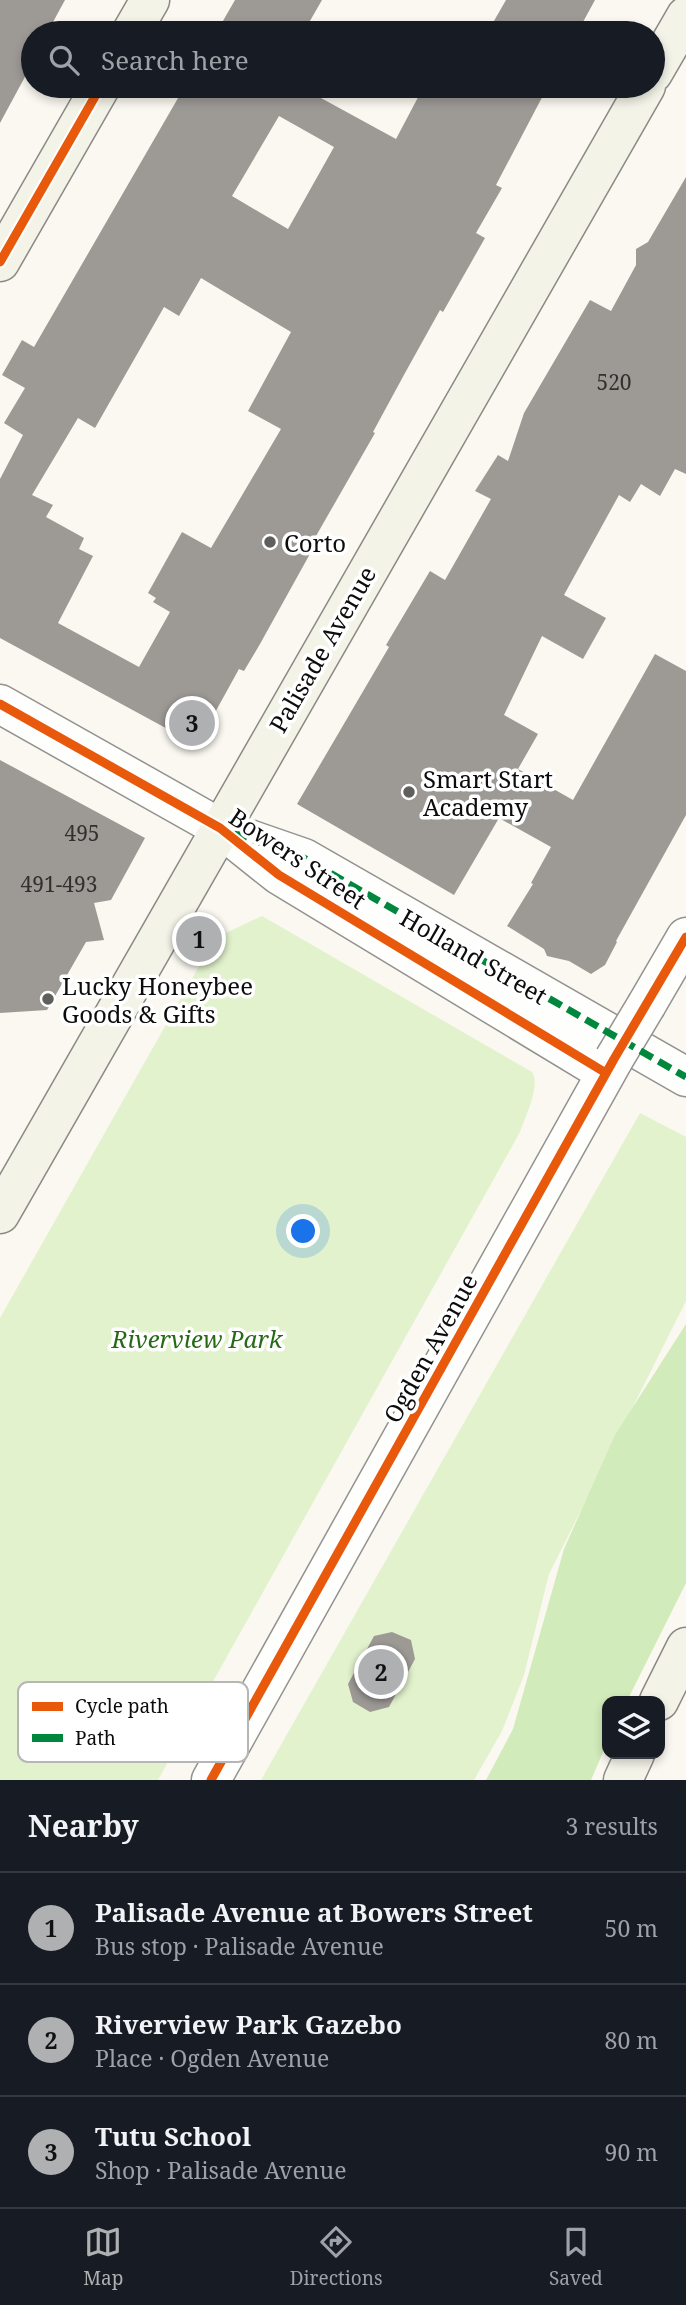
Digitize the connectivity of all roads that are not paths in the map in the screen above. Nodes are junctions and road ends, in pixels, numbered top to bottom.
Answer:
1 (149, 0) edge
2 (686, 16) edge
3 (138, 21) edge
4 (665, 52) edge
5 (94, 98) edge
6 (639, 98) edge
7 (0, 262) edge
8 (0, 704) edge
9 (220, 828) junction
10 (686, 937) edge
11 (610, 1066) junction
12 (686, 1077) edge
13 (0, 1214) edge
14 (686, 1647) edge
15 (662, 1696) edge
16 (248, 1714) edge
17 (633, 1759) edge
18 (221, 1762) edge
19 (211, 1780) edge
20 (623, 1780) edge

1 - 3 main road
2 - 4 main road
5 - 7 main road
6 - 9 main road, Palisade Avenue
8 - 9 street, Bowers Street
9 - 11 street, Bowers Street
9 - 12 street, Holland Street
9 - 13 main road, Palisade Avenue
10 - 11 street, Ogden Avenue, bridge
11 - 16 street, Ogden Avenue
14 - 15 main road
17 - 20 main road
18 - 19 street, Ogden Avenue

